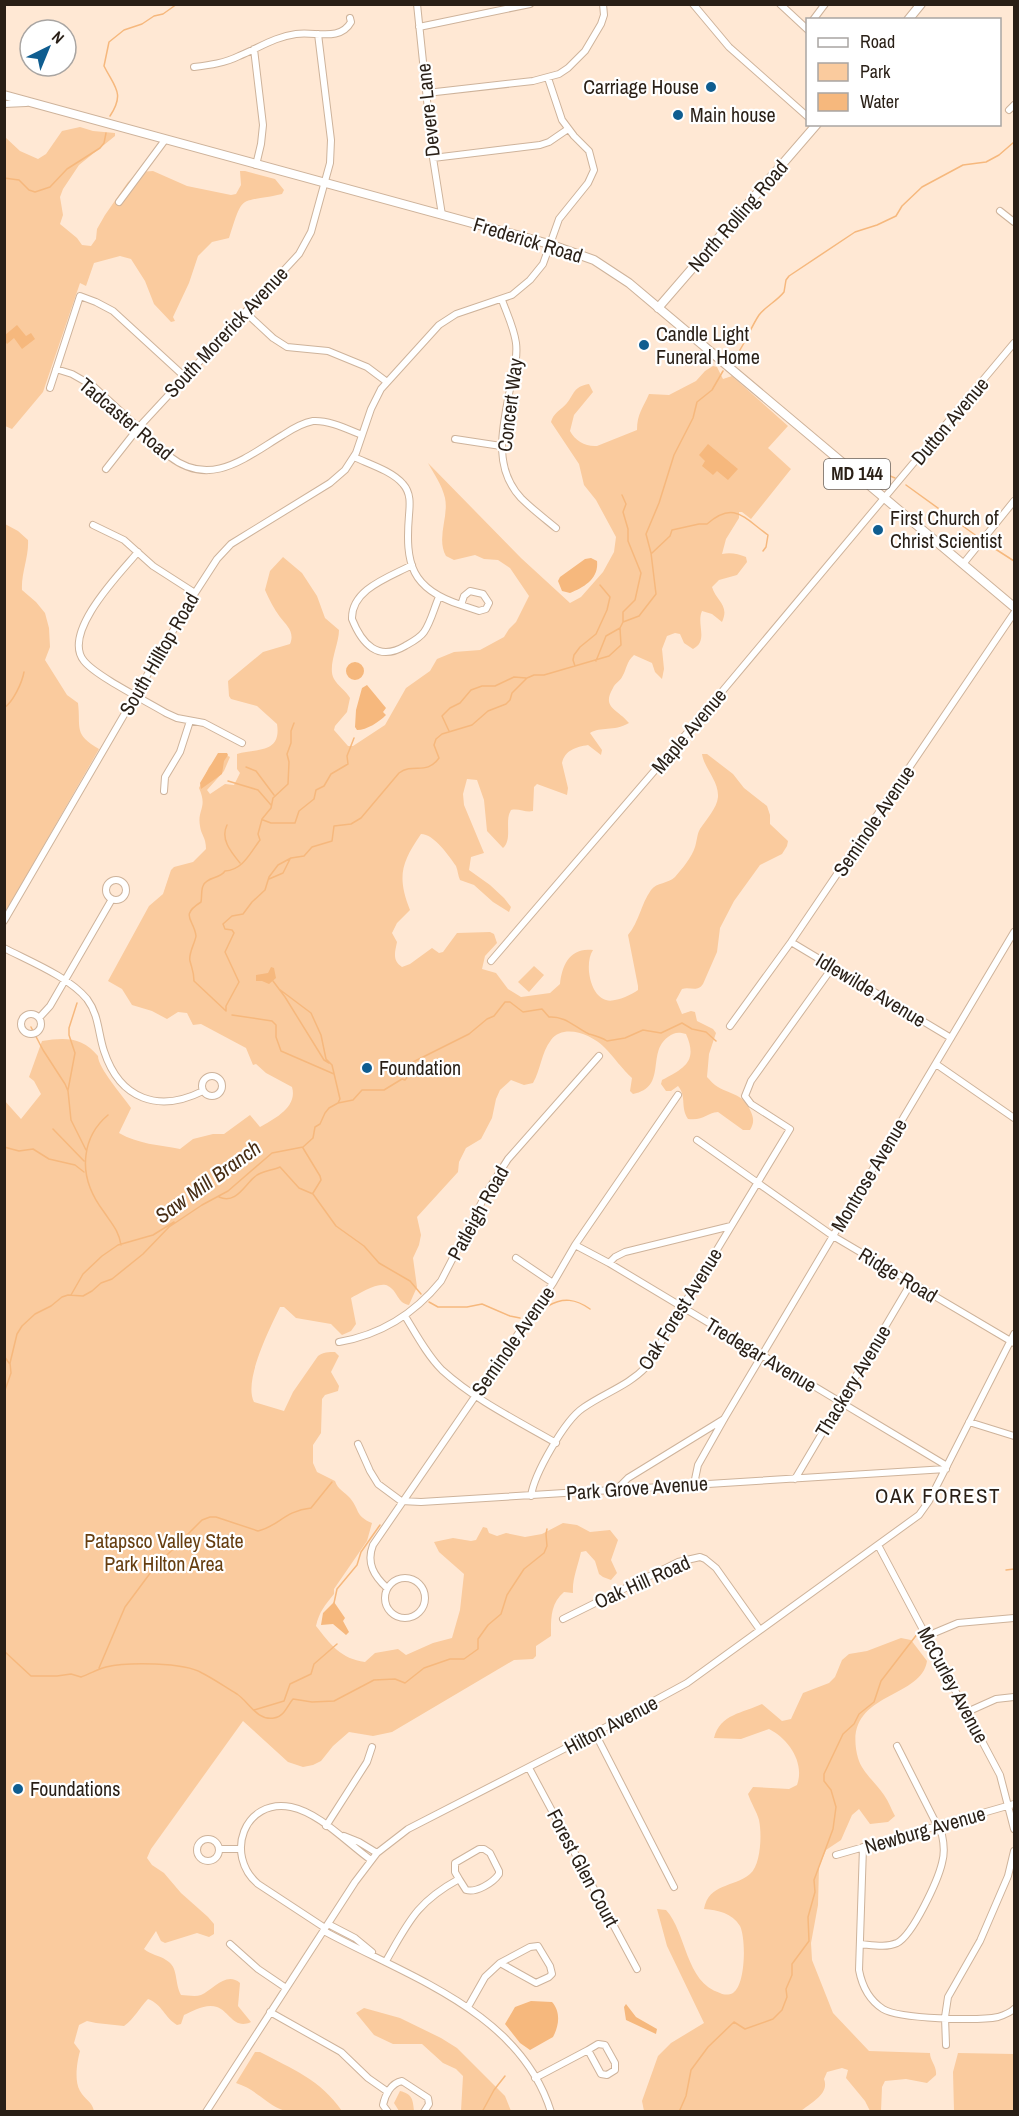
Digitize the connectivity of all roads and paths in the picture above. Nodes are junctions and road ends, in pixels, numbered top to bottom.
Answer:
1 (417, 4) edge
2 (530, 4) edge
3 (603, 4) edge
4 (693, 4) edge
5 (780, 4) edge
6 (825, 4) edge
7 (921, 4) edge
8 (350, 18) dead end
9 (814, 18) edge
10 (910, 18) edge
11 (419, 27) junction
12 (806, 27) edge
13 (318, 34) junction
14 (254, 49) junction
15 (194, 67) dead end
16 (548, 78) junction
17 (427, 93) junction
18 (4, 95) edge
19 (32, 103) junction
20 (4, 104) edge
21 (1014, 105) edge
22 (1008, 110) dead end
23 (806, 116) edge
24 (815, 126) edge
25 (568, 129) junction
26 (165, 140) junction
27 (433, 158) junction
28 (256, 165) junction
29 (326, 184) junction
30 (119, 202) dead end
31 (1000, 211) dead end
32 (442, 215) junction
33 (1014, 222) edge
34 (549, 244) junction
35 (501, 300) junction
36 (658, 308) junction
37 (245, 312) junction
38 (1014, 343) edge
39 (56, 369) junction
40 (185, 376) junction
41 (387, 382) junction
42 (50, 388) dead end
43 (139, 427) junction
44 (362, 435) junction
45 (455, 439) dead end
46 (501, 446) junction
47 (354, 457) junction
48 (106, 469) dead end
49 (885, 498) junction
50 (1014, 501) edge
51 (93, 525) dead end
52 (556, 528) dead end
53 (138, 552) junction
54 (963, 564) junction
55 (412, 565) junction
56 (195, 593) junction
57 (439, 597) junction
58 (461, 605) dead end
59 (1014, 607) edge
60 (1014, 613) edge
61 (135, 695) junction
62 (190, 721) junction
63 (242, 743) dead end
64 (164, 790) dead end
65 (112, 899) dead end
66 (4, 921) edge
67 (1014, 932) edge
68 (791, 942) junction
69 (4, 948) edge
70 (491, 961) dead end
71 (832, 968) junction
72 (65, 981) junction
73 (39, 1018) dead end
74 (730, 1026) dead end
75 (951, 1038) junction
76 (599, 1056) dead end
77 (936, 1064) junction
78 (203, 1091) dead end
79 (678, 1095) dead end
80 (1014, 1118) edge
81 (698, 1140) dead end
82 (757, 1183) junction
83 (731, 1226) junction
84 (833, 1236) junction
85 (575, 1245) junction
86 (516, 1258) dead end
87 (609, 1263) junction
88 (553, 1283) junction
89 (911, 1283) junction
90 (683, 1308) junction
91 (405, 1316) junction
92 (1014, 1334) edge
93 (339, 1342) dead end
94 (1013, 1342) edge
95 (762, 1355) junction
96 (476, 1394) junction
97 (841, 1402) junction
98 (724, 1419) junction
99 (969, 1422) junction
100 (1014, 1436) edge
101 (556, 1443) junction
102 (357, 1444) dead end
103 (946, 1467) junction
104 (795, 1479) junction
105 (694, 1484) junction
106 (616, 1490) junction
107 (531, 1496) junction
108 (401, 1501) junction
109 (878, 1545) junction
110 (387, 1588) junction
111 (1014, 1618) edge
112 (563, 1619) dead end
113 (760, 1630) junction
114 (927, 1636) junction
115 (1014, 1696) edge
116 (967, 1712) junction
117 (595, 1733) junction
118 (897, 1746) dead end
119 (372, 1747) dead end
120 (529, 1768) junction
121 (1012, 1805) edge
122 (326, 1826) junction
123 (939, 1826) junction
124 (1014, 1829) edge
125 (341, 1835) junction
126 (863, 1847) junction
127 (219, 1849) dead end
128 (240, 1849) junction
129 (1014, 1851) edge
130 (377, 1853) junction
131 (836, 1855) dead end
132 (371, 1860) junction
133 (459, 1879) junction
134 (674, 1887) dead end
135 (326, 1928) junction
136 (230, 1944) dead end
137 (860, 1944) junction
138 (386, 1961) junction
139 (500, 1963) junction
140 (637, 1968) dead end
141 (286, 1988) junction
142 (468, 2007) junction
143 (1014, 2009) edge
144 (270, 2012) junction
145 (945, 2017) junction
146 (946, 2045) dead end
147 (588, 2050) junction
148 (535, 2078) junction
149 (388, 2092) junction
150 (208, 2111) edge
151 (388, 2112) edge
152 (424, 2112) edge
153 (551, 2112) edge

1 - 11 street, Devere Lane
2 - 11 street
3 - 16 street
4 - 23 street
5 - 12 street
6 - 9 street
7 - 10 main road
8 - 13 street
11 - 17 street, Devere Lane
13 - 14 street
13 - 29 street, South Morerick Avenue
14 - 15 street
14 - 28 street
16 - 17 street
16 - 25 street
17 - 27 street, Devere Lane
18 - 19 main road, Frederick Road / MD 144
19 - 20 street
19 - 26 main road, Frederick Road / MD 144
21 - 22 street
24 - 36 main road, North Rolling Road
25 - 27 street
25 - 34 street, South Hilltop Road
26 - 28 main road, Frederick Road / MD 144
26 - 30 street
27 - 32 street, Devere Lane
28 - 29 main road, Frederick Road / MD 144
29 - 32 main road, Frederick Road / MD 144
29 - 37 street, South Morerick Avenue
31 - 33 street
32 - 34 main road, Frederick Road / MD 144
34 - 35 street, South Hilltop Road
34 - 36 main road, Frederick Road / MD 144
35 - 41 street, South Hilltop Road
35 - 46 street, Concert Way
36 - 49 main road, Frederick Road / MD 144
37 - 40 street, South Morerick Avenue
37 - 41 street
38 - 49 street, Dutton Avenue
39 - 40 street
39 - 42 street
39 - 43 street, Tadcaster Road
40 - 43 street, South Morerick Avenue
41 - 44 street, South Hilltop Road
43 - 44 street, Tadcaster Road
43 - 48 street, South Morerick Avenue
44 - 47 street, South Hilltop Road
45 - 46 street
46 - 52 street, Concert Way
47 - 55 street
47 - 56 street, South Hilltop Road
49 - 54 main road, Frederick Road / MD 144
49 - 70 street, Maple Avenue
50 - 54 street
51 - 53 street
53 - 56 street
53 - 61 street
54 - 59 main road, Frederick Road / MD 144
55 - 57 street
55 - 57 street
56 - 61 street, South Hilltop Road
57 - 58 street
60 - 68 street, Seminole Avenue
61 - 62 street
61 - 66 street, South Hilltop Road
62 - 63 street
62 - 64 street
65 - 72 street
67 - 75 street, Montrose Avenue
68 - 71 street, Idlewilde Avenue
68 - 74 street, Seminole Avenue
69 - 72 street
71 - 75 street, Idlewilde Avenue
71 - 82 street, Oak Forest Avenue
72 - 73 street
72 - 78 street
75 - 77 street, Montrose Avenue
76 - 91 street, Patleigh Road
77 - 80 street
77 - 84 street, Montrose Avenue
79 - 85 street, Seminole Avenue
81 - 82 street, Ridge Road
82 - 83 street, Oak Forest Avenue
82 - 84 street, Ridge Road
83 - 87 street
83 - 90 street, Oak Forest Avenue
84 - 89 street, Ridge Road
84 - 95 street, Montrose Avenue
85 - 87 street, Tredegar Avenue
85 - 88 street, Seminole Avenue
86 - 88 street
87 - 90 street, Tredegar Avenue
88 - 96 street, Seminole Avenue
89 - 94 street, Ridge Road
89 - 97 street, Thackery Avenue
90 - 95 street, Tredegar Avenue
90 - 101 street, Oak Forest Avenue
91 - 93 street, Patleigh Road
91 - 96 street
92 - 94 street, Hilton Avenue
94 - 99 street, Hilton Avenue
95 - 97 street, Tredegar Avenue
95 - 98 street, Montrose Avenue
96 - 101 street
96 - 108 street, Seminole Avenue
97 - 103 street, Tredegar Avenue
97 - 104 street, Thackery Avenue
98 - 105 street, Montrose Avenue
98 - 106 street, Montrose Avenue
99 - 100 street
99 - 103 street, Hilton Avenue
101 - 107 street, Oak Forest Avenue
102 - 108 street
103 - 104 street, Park Grove Avenue
103 - 109 street, Hilton Avenue
104 - 105 street, Park Grove Avenue
105 - 106 street, Park Grove Avenue
106 - 107 street, Park Grove Avenue
107 - 108 street, Park Grove Avenue
108 - 110 street, Seminole Avenue
109 - 113 street, Hilton Avenue
109 - 114 street, McCurley Avenue
110 - 110 street, Seminole Avenue
111 - 114 street
112 - 113 street, Oak Hill Road
113 - 117 street, Hilton Avenue
114 - 116 street, McCurley Avenue
115 - 116 street
116 - 121 street, McCurley Avenue
117 - 120 street, Hilton Avenue
117 - 134 street
118 - 123 street
119 - 122 street
120 - 130 street, Hilton Avenue
120 - 140 street, Forest Glen Court
121 - 123 street, Newburg Avenue
121 - 124 street, McCurley Avenue
122 - 125 street
122 - 128 street
123 - 126 street, Newburg Avenue
123 - 137 street
125 - 130 street
125 - 132 street
126 - 131 street, Newburg Avenue
126 - 137 street
127 - 128 street
128 - 135 street
129 - 145 street
130 - 132 street, Hilton Avenue
132 - 135 street, Hilton Avenue
133 - 133 street
133 - 138 street
135 - 138 street
135 - 141 street, Hilton Avenue
136 - 141 street
137 - 145 street
138 - 142 street
139 - 139 street
139 - 142 street
141 - 144 street, Hilton Avenue
142 - 148 street
143 - 145 street
144 - 149 street
144 - 150 street, Hilton Avenue
145 - 146 street
147 - 147 street
147 - 148 street
148 - 153 street
149 - 151 street
149 - 152 street

